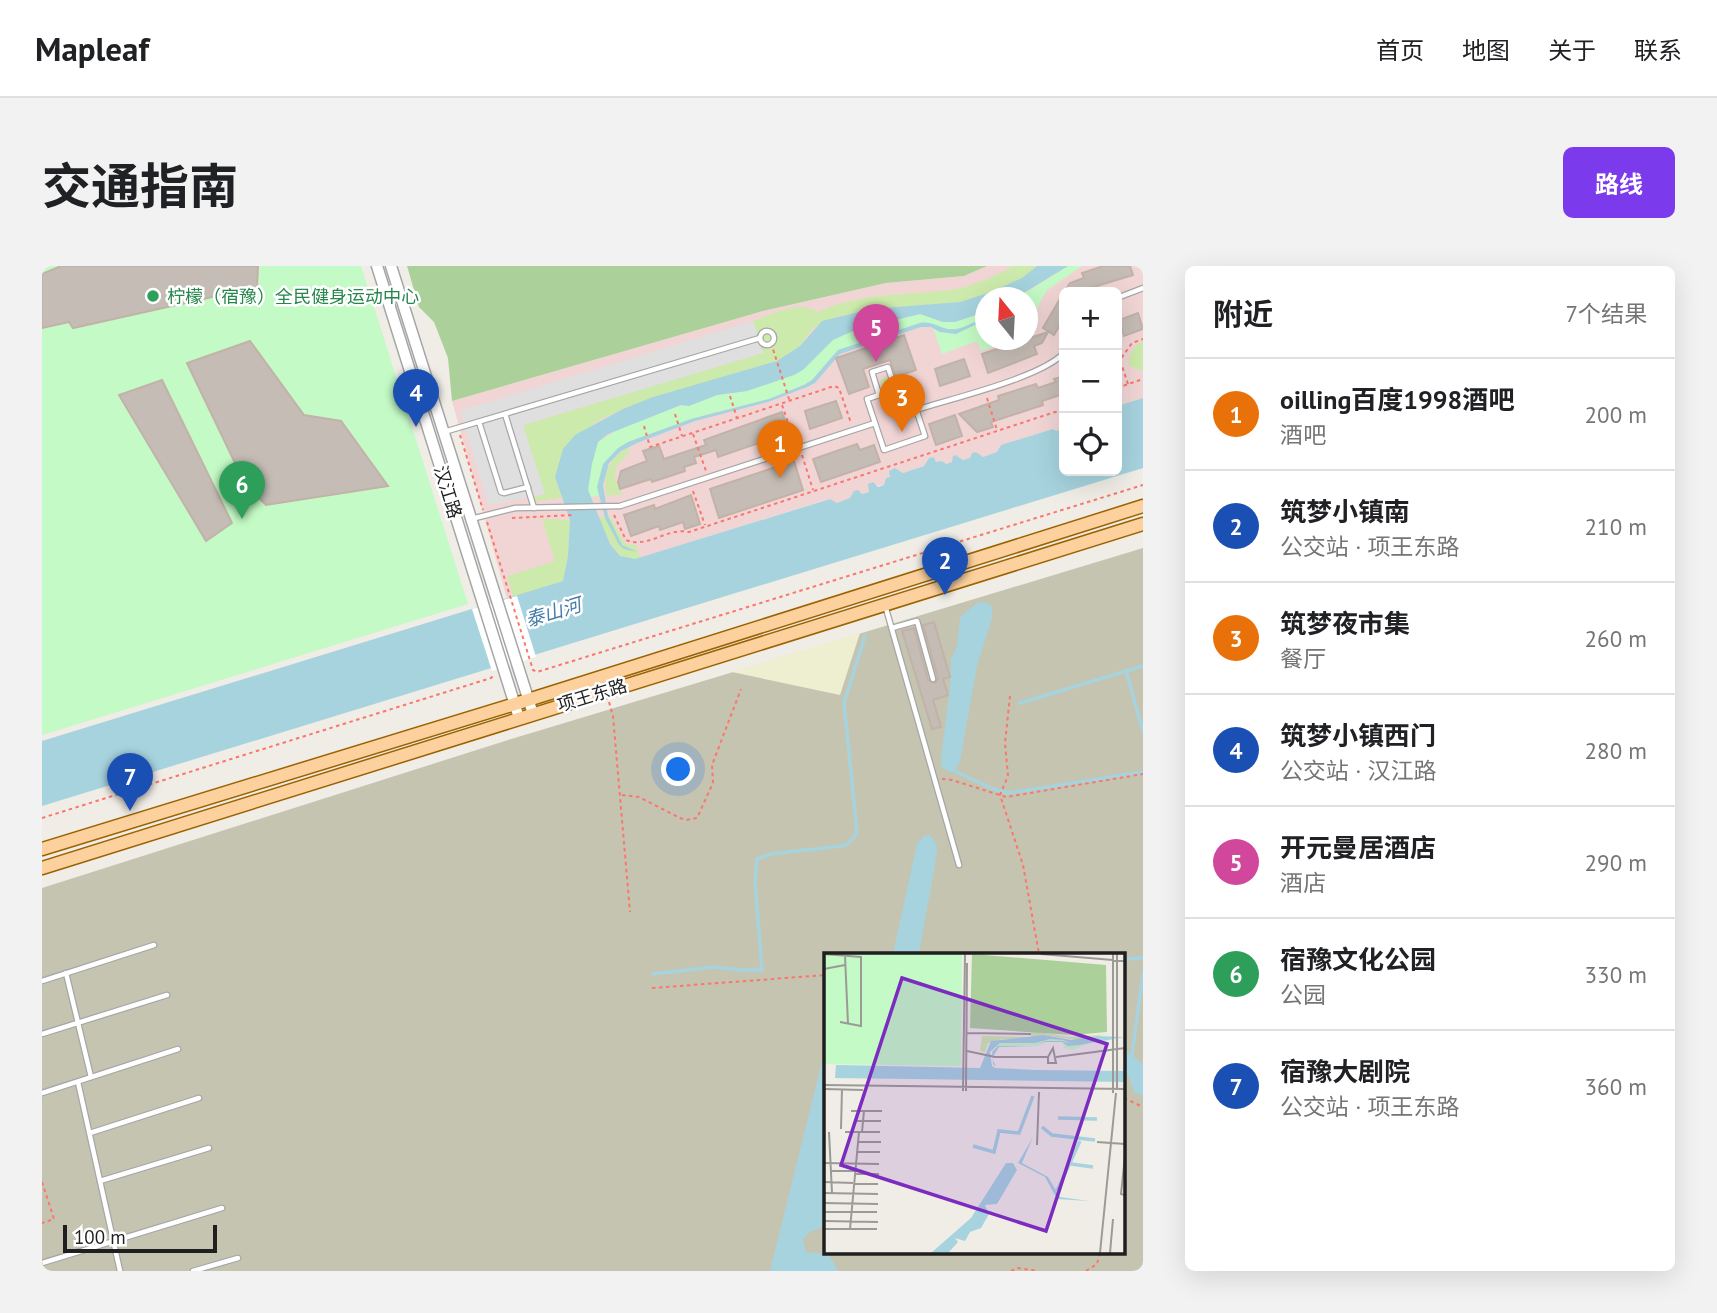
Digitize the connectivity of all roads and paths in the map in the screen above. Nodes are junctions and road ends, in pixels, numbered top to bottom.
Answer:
1 (377, 266) edge
2 (391, 266) edge
3 (1143, 288) edge
4 (1122, 296) edge
5 (760, 338) junction
6 (1143, 339) edge
7 (771, 344) junction
8 (1059, 359) edge
9 (1143, 379) edge
10 (1128, 384) junction
11 (1122, 386) edge
12 (984, 388) junction
13 (730, 396) dead end
14 (790, 402) junction
15 (782, 404) junction
16 (916, 410) junction
17 (1060, 413) edge
18 (505, 414) junction
19 (674, 414) dead end
20 (737, 418) junction
21 (479, 422) junction
22 (875, 423) junction
23 (644, 426) dead end
24 (854, 430) junction
25 (997, 431) junction
26 (443, 432) junction
27 (693, 433) junction
28 (682, 436) junction
29 (905, 443) junction
30 (798, 448) junction
31 (910, 459) junction
32 (708, 478) junction
33 (691, 483) junction
34 (1143, 485) edge
35 (528, 488) junction
36 (813, 491) junction
37 (1143, 506) edge
38 (534, 508) junction
39 (614, 514) dead end
40 (471, 519) junction
41 (1143, 524) edge
42 (705, 526) junction
43 (507, 587) dead end
44 (885, 604) junction
45 (892, 628) junction
46 (499, 672) junction
47 (933, 679) dead end
48 (741, 688) dead end
49 (606, 691) junction
50 (1010, 696) dead end
51 (528, 700) junction
52 (514, 704) junction
53 (533, 714) junction
54 (519, 718) junction
55 (1143, 774) edge
56 (934, 779) junction
57 (621, 795) junction
58 (1000, 795) junction
59 (42, 818) edge
60 (42, 849) edge
61 (959, 865) dead end
62 (42, 868) edge
63 (630, 912) dead end
64 (154, 945) dead end
65 (1039, 953) edge
66 (66, 973) junction
67 (824, 975) edge
68 (42, 981) edge
69 (652, 988) dead end
70 (167, 995) dead end
71 (78, 1023) junction
72 (42, 1034) edge
73 (178, 1049) dead end
74 (91, 1077) junction
75 (78, 1082) junction
76 (42, 1094) edge
77 (199, 1098) dead end
78 (1126, 1099) edge
79 (1143, 1107) edge
80 (90, 1133) junction
81 (209, 1148) dead end
82 (100, 1181) junction
83 (42, 1182) edge
84 (222, 1208) dead end
85 (42, 1223) edge
86 (114, 1242) junction
87 (1100, 1254) edge
88 (238, 1258) dead end
89 (42, 1263) edge
90 (120, 1271) edge
91 (193, 1271) edge
92 (1011, 1271) edge
93 (1038, 1271) edge
94 (1086, 1271) edge

1 - 46 street, 汉江路
2 - 26 street, 汉江路
3 - 4 lane
5 - 7 lane
5 - 7 lane
5 - 18 lane
6 - 10 path
7 - 14 path
8 - 12 lane
9 - 10 path
10 - 11 path
12 - 16 lane
12 - 25 path
13 - 20 path
14 - 15 path
14 - 24 path
15 - 20 path
15 - 30 path
16 - 22 lane
16 - 29 lane
17 - 25 path
18 - 21 lane
18 - 35 lane
19 - 28 path
20 - 27 path
21 - 26 lane
21 - 35 lane
22 - 24 lane
22 - 29 lane
23 - 28 path
24 - 30 lane
25 - 31 path
26 - 40 street, 汉江路
27 - 28 path
27 - 32 path
29 - 31 path
30 - 32 lane
30 - 36 path
31 - 36 path
32 - 33 lane
33 - 38 lane
33 - 42 path
34 - 43 path
35 - 38 lane
36 - 42 path
37 - 51 main road, 项王东路
38 - 40 lane
39 - 42 path
40 - 51 street, 汉江路
41 - 44 main road, 项王东路
44 - 45 lane
44 - 49 main road, 项王东路
45 - 47 lane
45 - 56 lane
46 - 52 street, 汉江路
46 - 59 path
48 - 57 path
49 - 53 main road, 项王东路
49 - 57 path
50 - 58 path
51 - 52 main road, 项王东路
51 - 53 street, 汉江路
52 - 54 street, 汉江路
52 - 60 main road, 项王东路
53 - 54 main road, 项王东路
54 - 62 main road, 项王东路
55 - 58 path
56 - 58 path
56 - 61 lane
57 - 63 path
58 - 65 path
64 - 66 lane
66 - 68 lane
66 - 71 lane
67 - 69 path
70 - 71 lane
71 - 72 lane
71 - 74 lane
73 - 74 lane
74 - 75 lane
75 - 76 lane
75 - 80 lane
77 - 80 lane
78 - 79 path
80 - 82 lane
81 - 82 lane
82 - 86 lane
83 - 85 path
84 - 86 lane
86 - 89 lane
86 - 90 lane
87 - 94 path
88 - 91 lane
92 - 93 path

